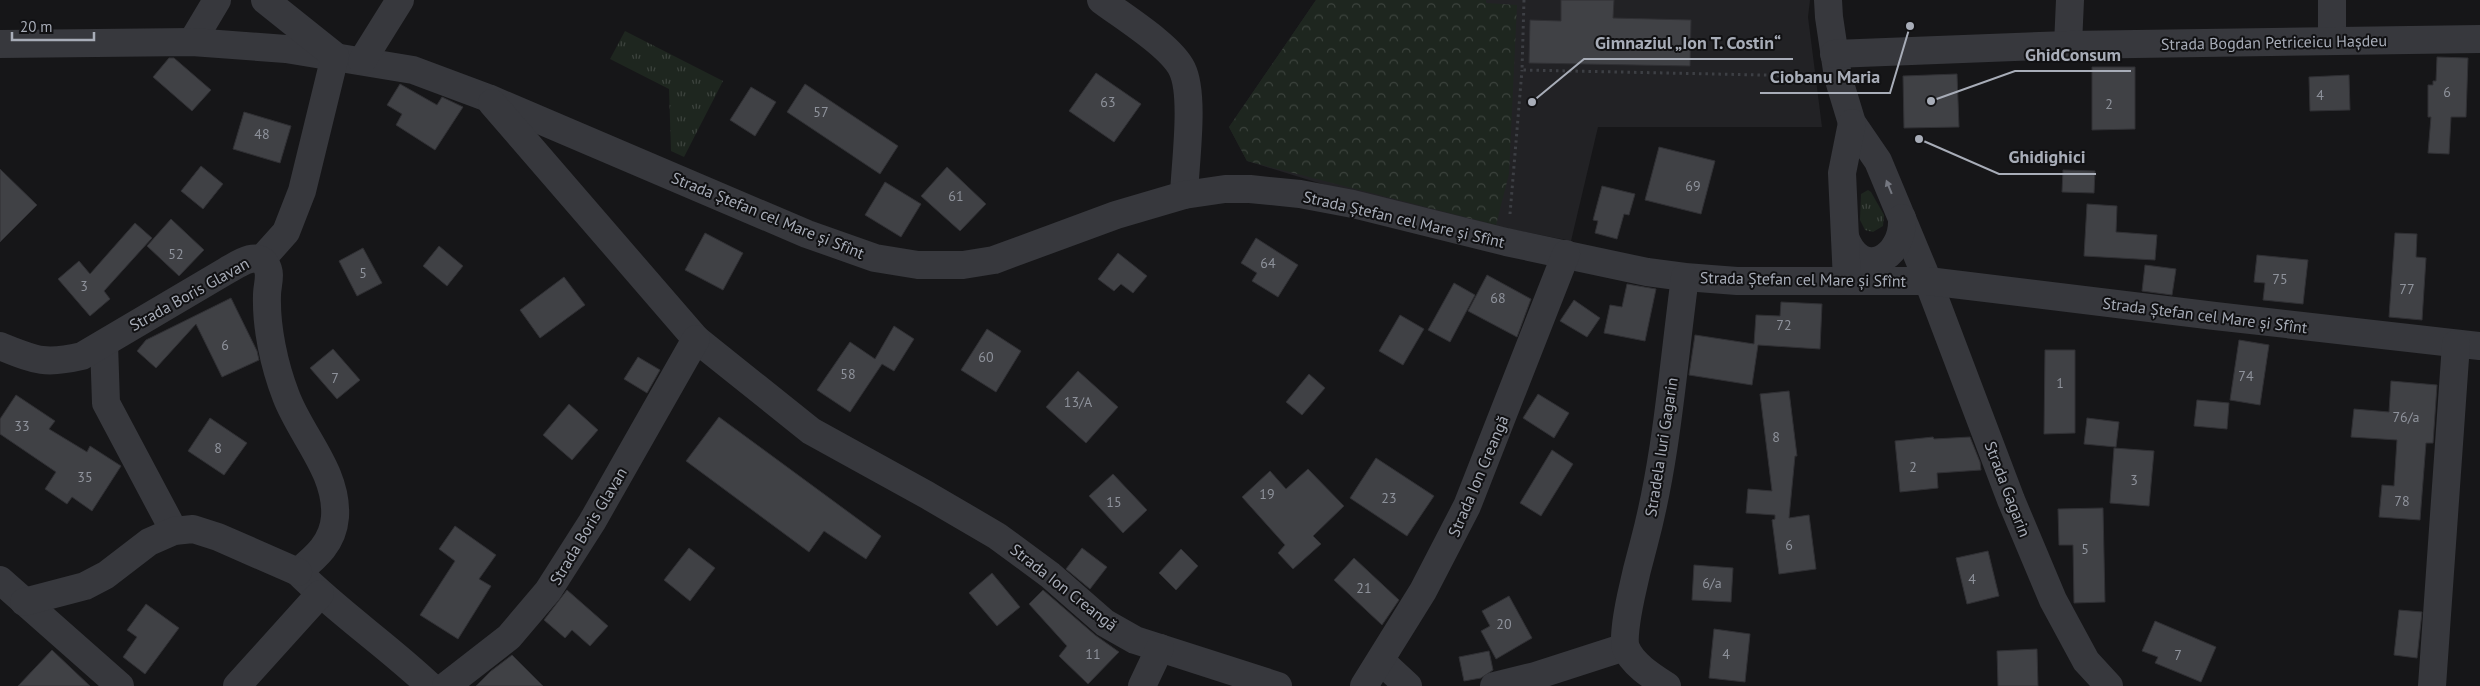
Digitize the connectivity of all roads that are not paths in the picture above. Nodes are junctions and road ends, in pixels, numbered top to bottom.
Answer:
1 (217, 0) edge
2 (265, 0) edge
3 (400, 0) edge
4 (1100, 0) edge
5 (1828, 0) edge
6 (2070, 0) edge
7 (2332, 0) edge
8 (2480, 39) edge
9 (2332, 40) junction
10 (192, 42) junction
11 (0, 44) edge
12 (2068, 45) junction
13 (335, 56) junction
14 (362, 61) junction
15 (1836, 65) junction
16 (488, 98) junction
17 (1852, 123) junction
18 (1184, 195) junction
19 (1902, 218) junction
20 (1845, 237) junction
21 (1566, 254) junction
22 (261, 260) junction
23 (1685, 277) junction
24 (1928, 280) junction
25 (1847, 281) junction
26 (696, 339) junction
27 (104, 344) junction
28 (2468, 345) edge
29 (0, 346) edge
30 (174, 531) junction
31 (298, 572) junction
32 (0, 580) edge
33 (320, 594) junction
34 (24, 602) junction
35 (1625, 647) junction
36 (1160, 648) junction
37 (1382, 661) junction
38 (120, 686) edge
39 (238, 686) edge
40 (430, 686) edge
41 (446, 686) edge
42 (1142, 686) edge
43 (1278, 686) edge
44 (1364, 686) edge
45 (1408, 686) edge
46 (1494, 686) edge
47 (1667, 686) edge
48 (2108, 686) edge
49 (2432, 686) edge

1 - 10 street
2 - 13 street, Strada Ștefan cel Mare și Sfînt
3 - 14 street
4 - 18 street
5 - 15 street
6 - 12 street
7 - 9 street
8 - 9 street, Strada Bogdan Petriceicu Hașdeu
9 - 12 street, Strada Bogdan Petriceicu Hașdeu
10 - 11 street, Strada Ștefan cel Mare și Sfînt
10 - 13 street, Strada Ștefan cel Mare și Sfînt
12 - 15 street, Strada Bogdan Petriceicu Hașdeu
13 - 14 street, Strada Ștefan cel Mare și Sfînt
13 - 22 street
14 - 16 street, Strada Ștefan cel Mare și Sfînt
15 - 17 street
16 - 18 street, Strada Ștefan cel Mare și Sfînt
16 - 26 street, Strada Ion Creangă
19 -> 17 street, Strada Gagarin
17 - 20 street
18 - 21 street, Strada Ștefan cel Mare și Sfînt
19 - 20 street
19 - 24 street, Strada Gagarin
20 - 25 street
21 - 23 street, Strada Ștefan cel Mare și Sfînt
21 - 37 street, Strada Ion Creangă
22 - 27 street, Strada Boris Glavan
22 - 31 street, Strada Boris Glavan
23 - 25 street, Strada Ștefan cel Mare și Sfînt
23 - 35 street, Stradela Iuri Gagarin
24 - 25 street, Strada Ștefan cel Mare și Sfînt
24 - 28 street, Strada Ștefan cel Mare și Sfînt
24 - 48 street, Strada Gagarin
26 - 36 street, Strada Ion Creangă
26 - 41 street, Strada Boris Glavan
27 - 29 street, Strada Boris Glavan
27 - 30 street
28 - 49 street, Strada Ștefan cel Mare și Sfînt
30 - 31 street
30 - 34 street
31 - 33 street
32 - 34 street
33 - 39 street
33 - 40 street
34 - 38 street
35 - 46 street
35 - 47 street
36 - 42 street
36 - 43 street, Strada Ion Creangă
37 - 44 street, Strada Ion Creangă
37 - 45 street

